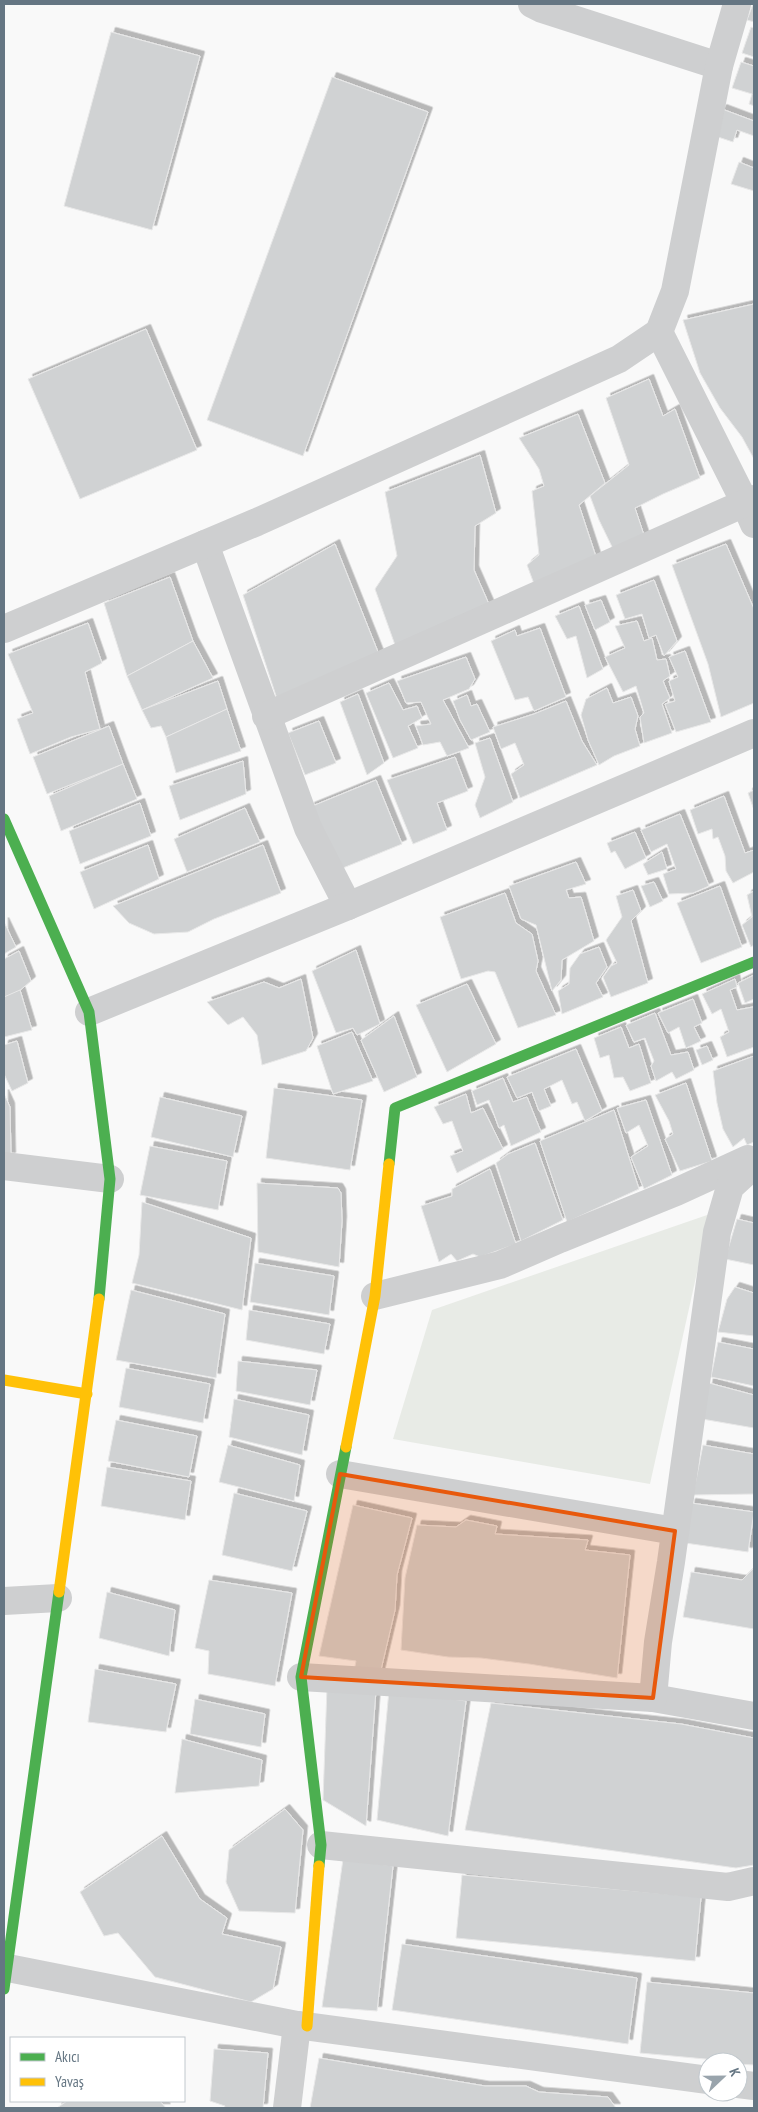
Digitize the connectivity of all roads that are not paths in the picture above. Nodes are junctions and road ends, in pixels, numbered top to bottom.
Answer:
1 (532, 4) edge
2 (737, 4) edge
3 (719, 66) junction
4 (659, 332) junction
5 (751, 509) edge
6 (205, 544) junction
7 (4, 629) edge
8 (266, 716) junction
9 (754, 733) edge
10 (4, 819) edge
11 (348, 906) junction
12 (754, 962) edge
13 (90, 1012) junction
14 (754, 1156) edge
15 (754, 1165) edge
16 (4, 1166) edge
17 (110, 1179) junction
18 (375, 1296) junction
19 (4, 1380) edge
20 (87, 1394) junction
21 (340, 1474) junction
22 (675, 1531) junction
23 (58, 1598) junction
24 (4, 1601) edge
25 (301, 1677) junction
26 (653, 1698) junction
27 (754, 1716) edge
28 (321, 1845) junction
29 (754, 1881) edge
30 (6, 1978) edge
31 (302, 2026) junction
32 (698, 2079) edge
33 (287, 2108) edge

1 - 3 street
2 - 3 street
3 - 4 street
4 - 5 street
4 - 6 street
5 - 8 street
6 - 7 street
6 - 8 street
8 - 11 street
9 - 11 street
10 - 13 street
11 - 13 street
12 - 18 street
13 - 17 street
14 - 18 street
15 - 22 street
16 - 17 street
17 - 20 street
18 - 21 street
19 - 20 street
20 - 23 street
21 - 22 street
21 - 25 street
22 - 26 street
23 - 24 street
23 - 30 street
25 - 26 street
25 - 28 street
26 - 27 street
28 - 29 street
28 - 31 street
30 - 31 street
31 - 32 street
31 - 33 street

